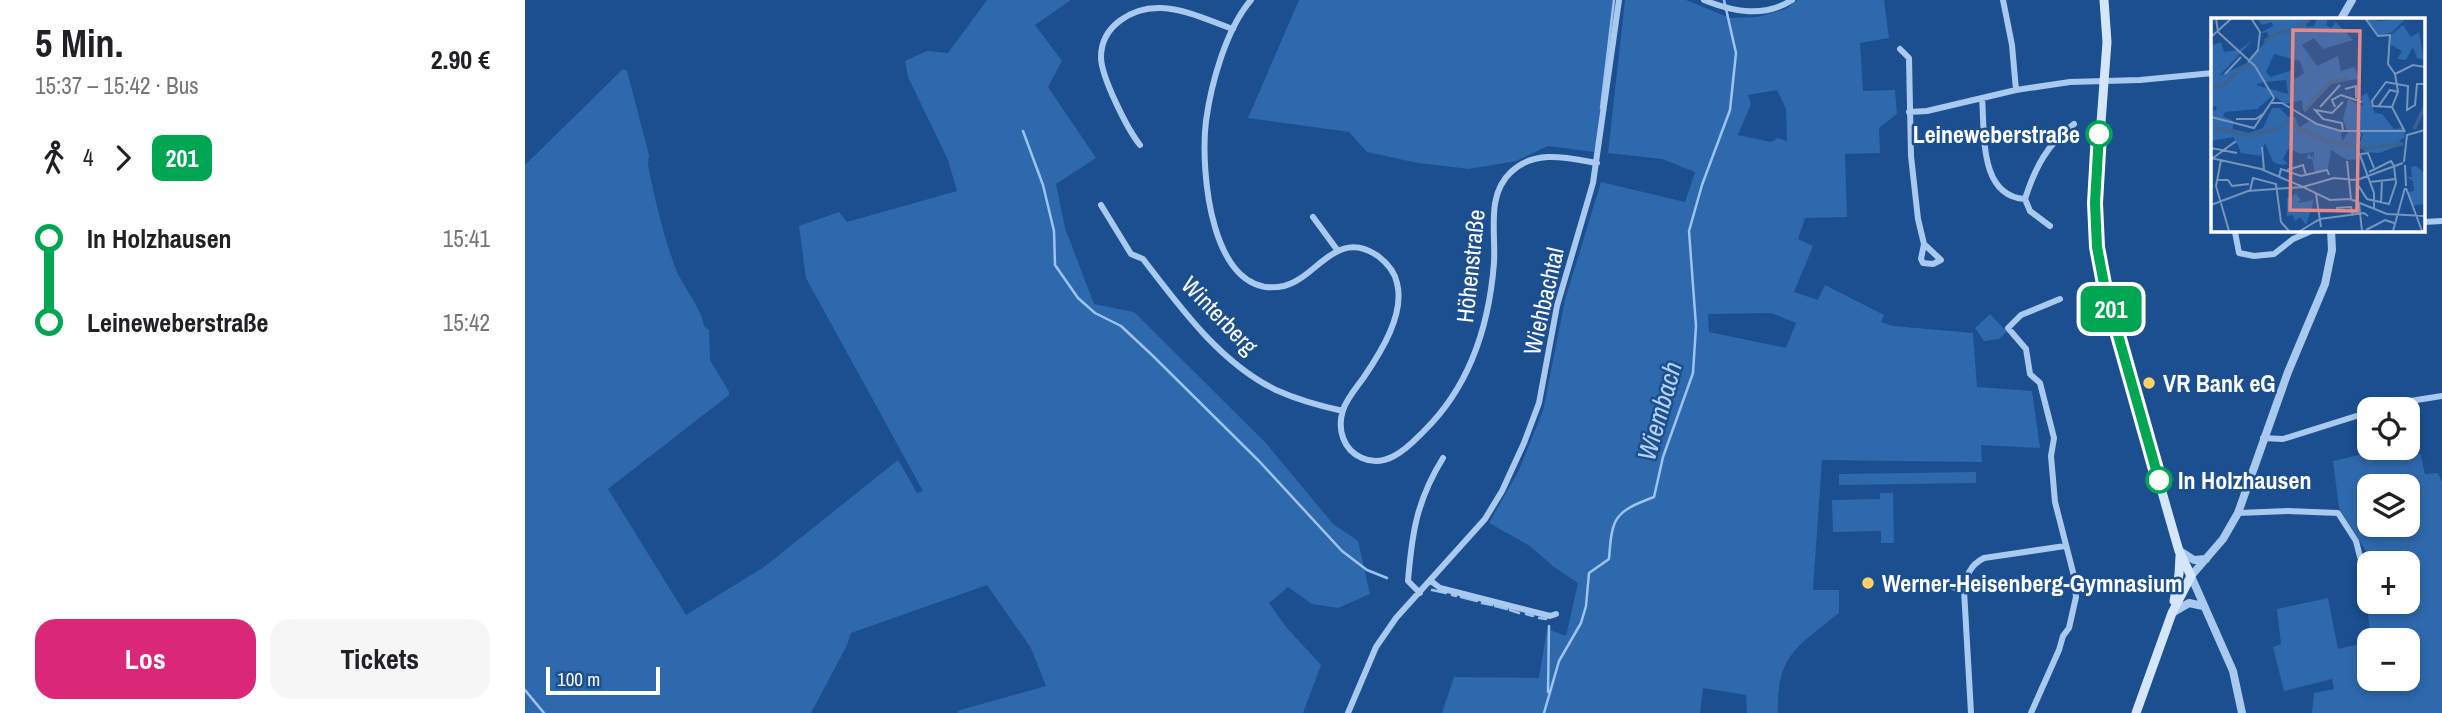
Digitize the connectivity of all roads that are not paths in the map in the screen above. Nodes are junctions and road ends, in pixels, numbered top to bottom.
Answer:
1 (1251, 0) edge
2 (1619, 0) edge
3 (1704, 0) edge
4 (1792, 0) edge
5 (2003, 0) edge
6 (2104, 0) edge
7 (2352, 0) edge
8 (2342, 18) edge
9 (1233, 29) junction
10 (1900, 49) dead end
11 (2211, 73) edge
12 (2104, 80) junction
13 (2016, 90) junction
14 (1982, 98) junction
15 (1909, 112) junction
16 (2074, 124) dead end
17 (1140, 145) dead end
18 (1597, 163) junction
19 (2025, 199) junction
20 (1101, 205) dead end
21 (1313, 217) dead end
22 (2442, 221) edge
23 (2424, 222) edge
24 (2050, 226) dead end
25 (2311, 231) edge
26 (2331, 231) edge
27 (2235, 232) dead end
28 (1924, 244) dead end
29 (1338, 251) junction
30 (2060, 299) dead end
31 (2442, 396) edge
32 (2420, 399) edge
33 (1343, 411) junction
34 (2357, 416) edge
35 (2263, 438) junction
36 (1443, 458) dead end
37 (2238, 513) junction
38 (2065, 546) junction
39 (2179, 551) junction
40 (2359, 551) edge
41 (2206, 559) junction
42 (2191, 576) junction
43 (1431, 581) junction
44 (1953, 587) dead end
45 (1964, 590) junction
46 (1420, 593) junction
47 (2203, 606) junction
48 (2172, 613) junction
49 (1556, 614) dead end
50 (1348, 713) edge
51 (1971, 713) edge
52 (2031, 713) edge
53 (2136, 713) edge
54 (2242, 713) edge

1 - 9 street
2 - 18 street, Wiehbachtal
3 - 4 street
5 - 13 street
6 - 12 main road
7 - 8 street
9 - 17 street
9 - 29 street
10 - 15 street
11 - 12 street
12 - 13 street
12 - 39 main road
13 - 14 street
14 - 15 street
14 - 19 street
15 - 28 street
16 - 19 street
18 - 33 street, Höhenstraße
18 - 43 street, Wiehbachtal
19 - 24 street
20 - 33 street, Winterberg
21 - 29 street
22 - 23 street
25 - 27 street
26 - 35 street
29 - 33 street
30 - 38 street
31 - 32 street
34 - 35 street
35 - 37 street
36 - 46 street
37 - 40 street
37 - 41 street
38 - 45 street
38 - 52 street
39 - 41 street
39 - 42 main road
39 - 48 main road
41 - 42 street
42 - 47 street
42 - 48 main road
43 - 46 street, Wiehbachtal
43 - 49 street
44 - 45 street
45 - 51 street
46 - 50 street, Wiehbachtal
47 - 48 street
47 - 54 street
48 - 53 main road

